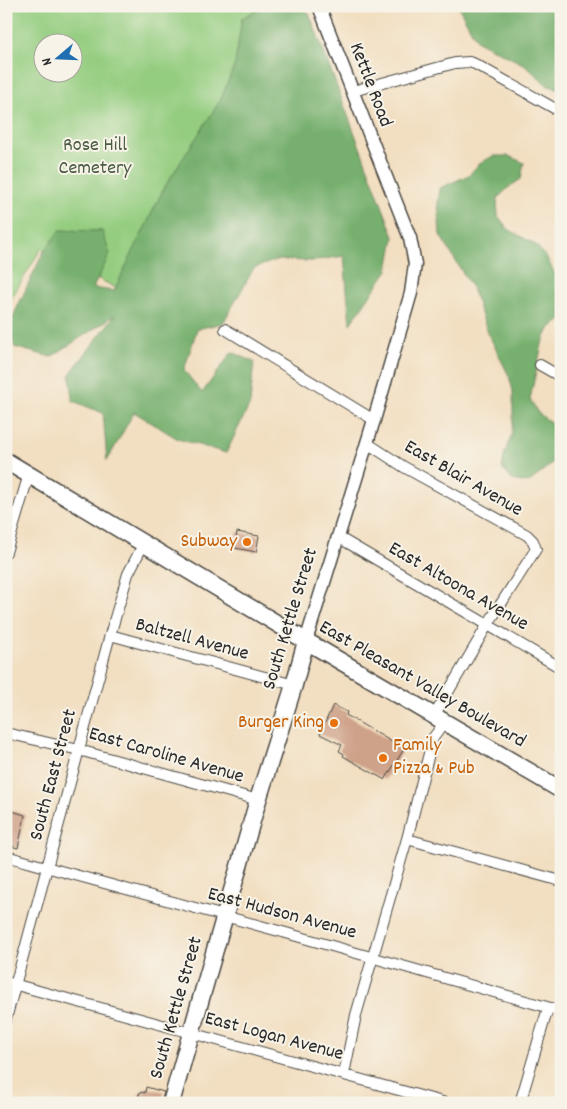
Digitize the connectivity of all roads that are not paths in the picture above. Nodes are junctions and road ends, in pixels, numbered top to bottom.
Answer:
1 (319, 6) edge
2 (353, 92) junction
3 (561, 112) edge
4 (386, 178) joint
5 (225, 329) dead end
6 (540, 365) dead end
7 (561, 377) edge
8 (374, 420) junction
9 (367, 442) junction
10 (6, 461) edge
11 (29, 474) junction
12 (338, 537) junction
13 (144, 542) junction
14 (6, 552) edge
15 (488, 624) junction
16 (110, 636) junction
17 (306, 641) junction
18 (561, 668) edge
19 (294, 685) junction
20 (440, 719) junction
21 (6, 732) edge
22 (79, 750) junction
23 (561, 790) edge
24 (258, 800) junction
25 (407, 839) junction
26 (6, 856) edge
27 (46, 867) junction
28 (561, 881) edge
29 (225, 916) junction
30 (373, 957) junction
31 (6, 982) edge
32 (17, 984) junction
33 (548, 1008) junction
34 (561, 1011) edge
35 (6, 1020) edge
36 (191, 1033) junction
37 (344, 1074) junction
38 (171, 1103) edge
39 (446, 1103) edge
40 (520, 1103) edge

1 - 2 street, Kettle Road
2 - 3 street
2 - 4 street, Kettle Road
4 - 8 street, South Kettle Street
5 - 8 street
6 - 7 street
8 - 9 street, South Kettle Street
9 - 12 street, South Kettle Street
9 - 15 street, East Blair Avenue
10 - 11 main road, East Pleasant Valley Boulevard
11 - 13 main road, East Pleasant Valley Boulevard
11 - 14 street
12 - 15 street, East Altoona Avenue
12 - 17 street, South Kettle Street
13 - 16 street, South East Street
13 - 17 main road, East Pleasant Valley Boulevard
15 - 18 street, East Altoona Avenue
15 - 20 street
16 - 19 street, Baltzell Avenue
16 - 22 street, South East Street
17 - 19 main road, South Kettle Street
17 - 20 main road, East Pleasant Valley Boulevard
19 - 24 main road, South Kettle Street
20 - 23 main road, East Pleasant Valley Boulevard
20 - 25 street
21 - 22 street, East Caroline Avenue
22 - 24 street, East Caroline Avenue
22 - 27 street, South East Street
24 - 29 main road, South Kettle Street
25 - 28 street
25 - 30 street
26 - 27 street, East Hudson Avenue
27 - 29 street, East Hudson Avenue
27 - 32 street, South East Street
29 - 30 street, East Hudson Avenue
29 - 36 main road, South Kettle Street
30 - 33 street, East Hudson Avenue
30 - 37 street
31 - 32 street, East Logan Avenue
32 - 35 street, South East Street
32 - 36 street, East Logan Avenue
33 - 34 street, East Hudson Avenue
33 - 40 street
36 - 37 street, East Logan Avenue
36 - 38 main road, South Kettle Street
37 - 39 street, East Logan Avenue

